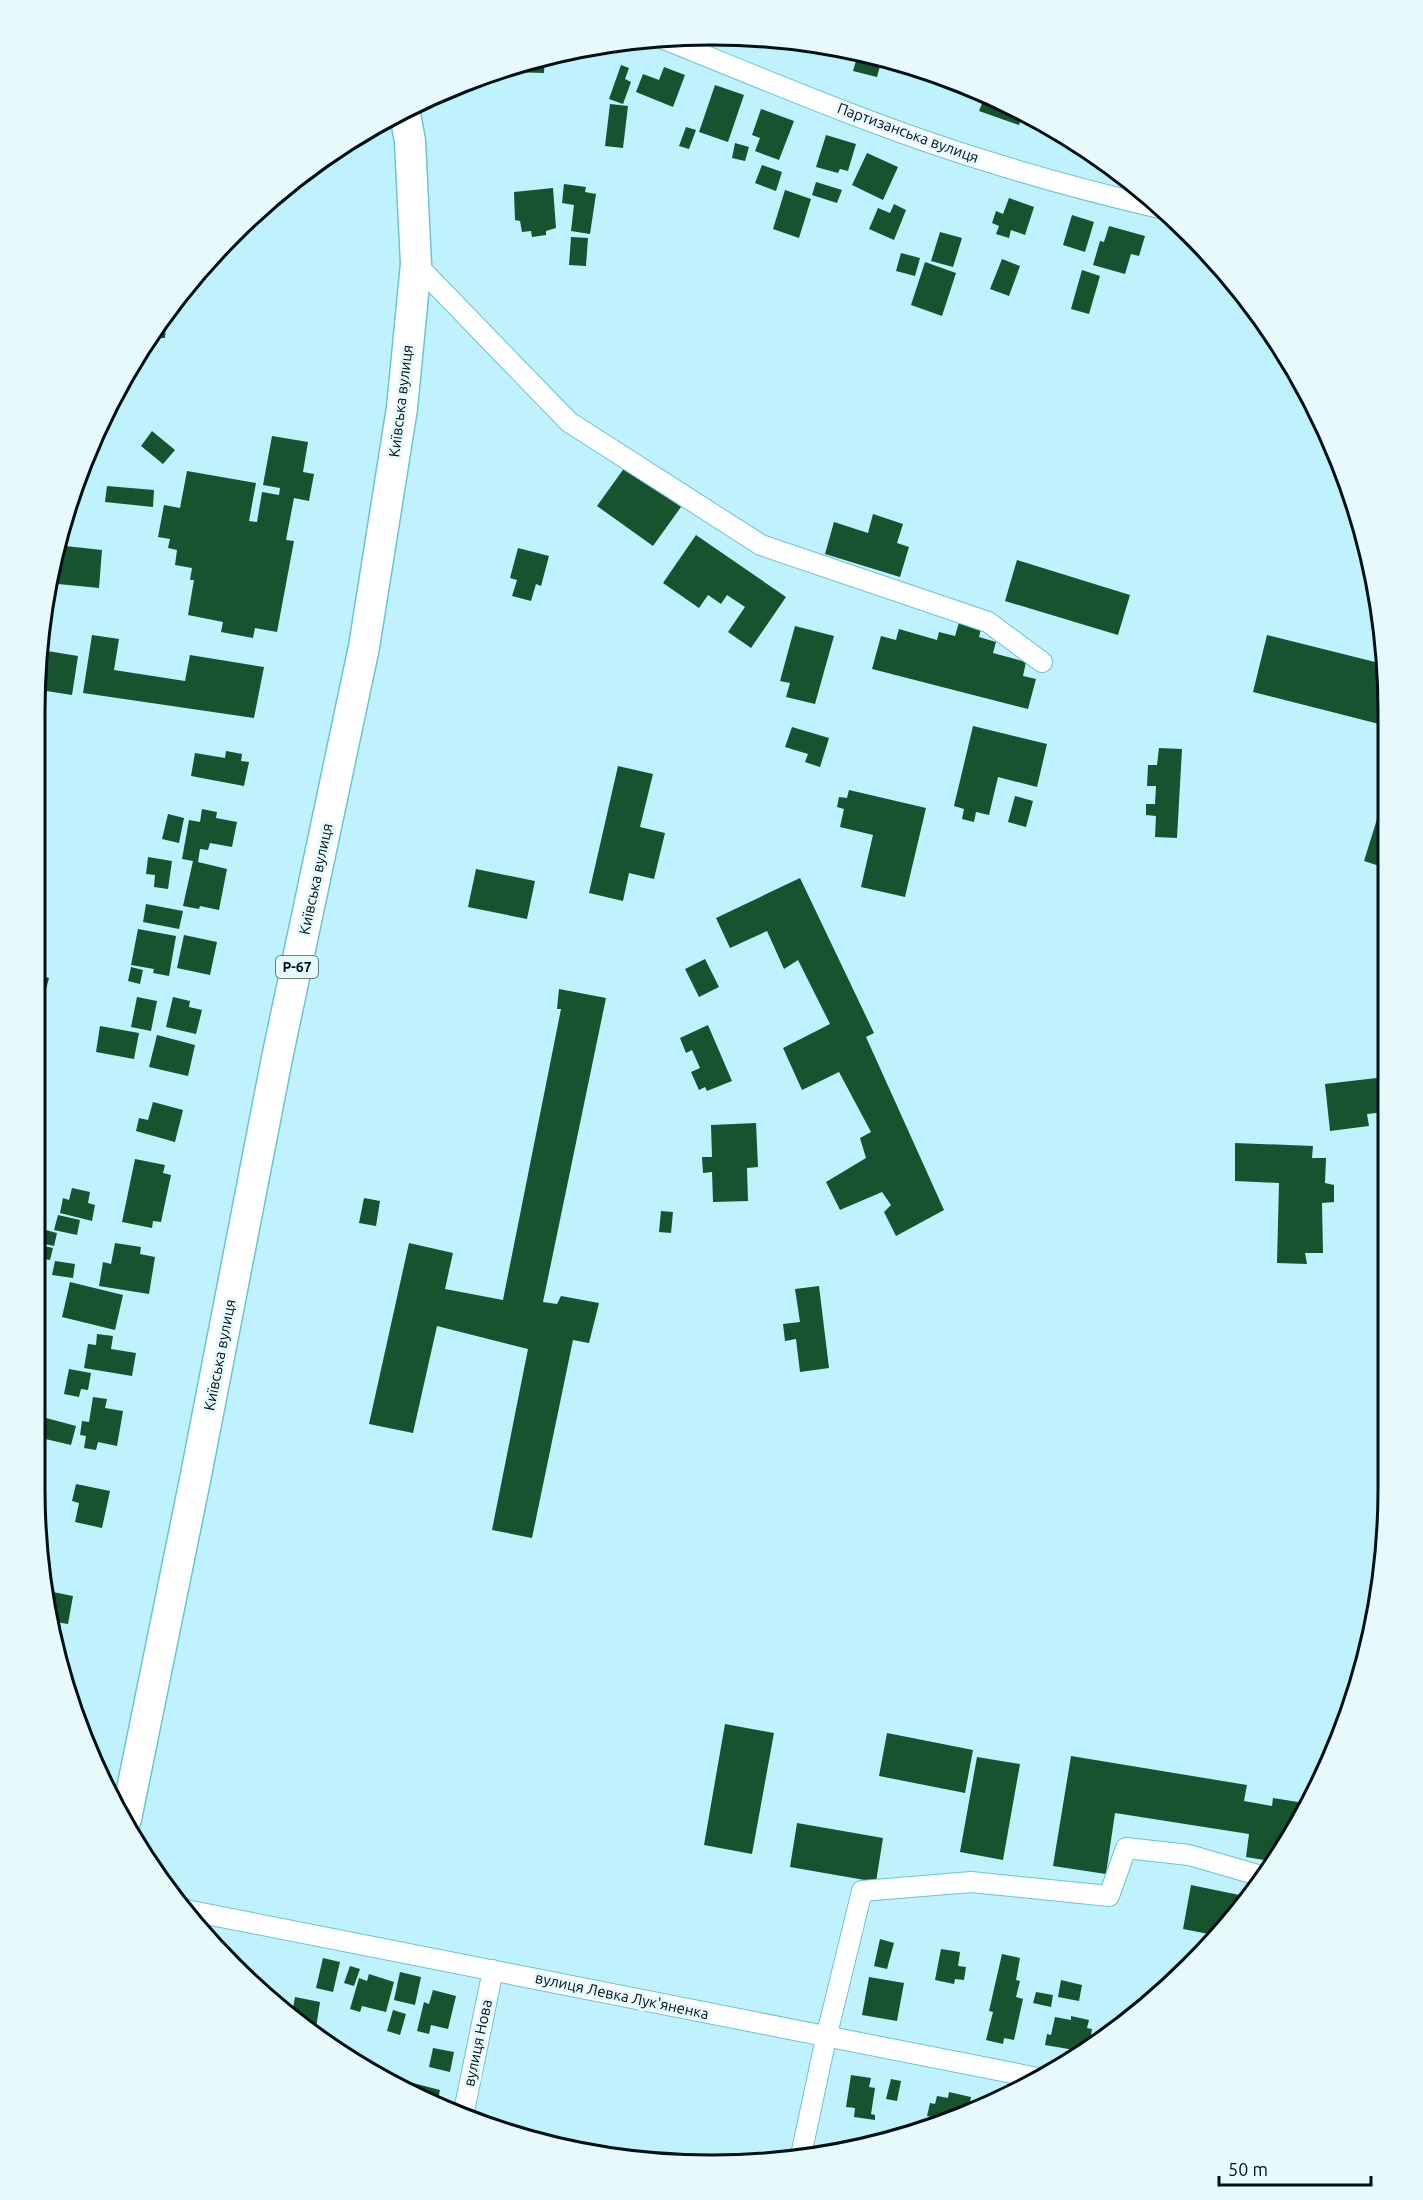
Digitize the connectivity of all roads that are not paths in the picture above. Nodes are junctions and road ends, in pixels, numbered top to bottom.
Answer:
1 (681, 46) edge
2 (406, 120) edge
3 (1143, 204) edge
4 (416, 264) junction
5 (1042, 662) dead end
6 (128, 1810) edge
7 (1255, 1874) edge
8 (198, 1912) edge
9 (493, 1970) junction
10 (826, 2038) junction
11 (1026, 2076) edge
12 (465, 2107) edge
13 (802, 2148) edge

1 - 3 street, Партизанська вулиця
2 - 4 main road, Київська вулиця / Р-67
4 - 5 street
4 - 6 main road, Київська вулиця / Р-67
7 - 10 street
8 - 9 street, вулиця Левка Лук'яненка
9 - 10 street, вулиця Левка Лук'яненка
9 - 12 street, вулиця Нова
10 - 11 street, вулиця Левка Лук'яненка
10 - 13 street

